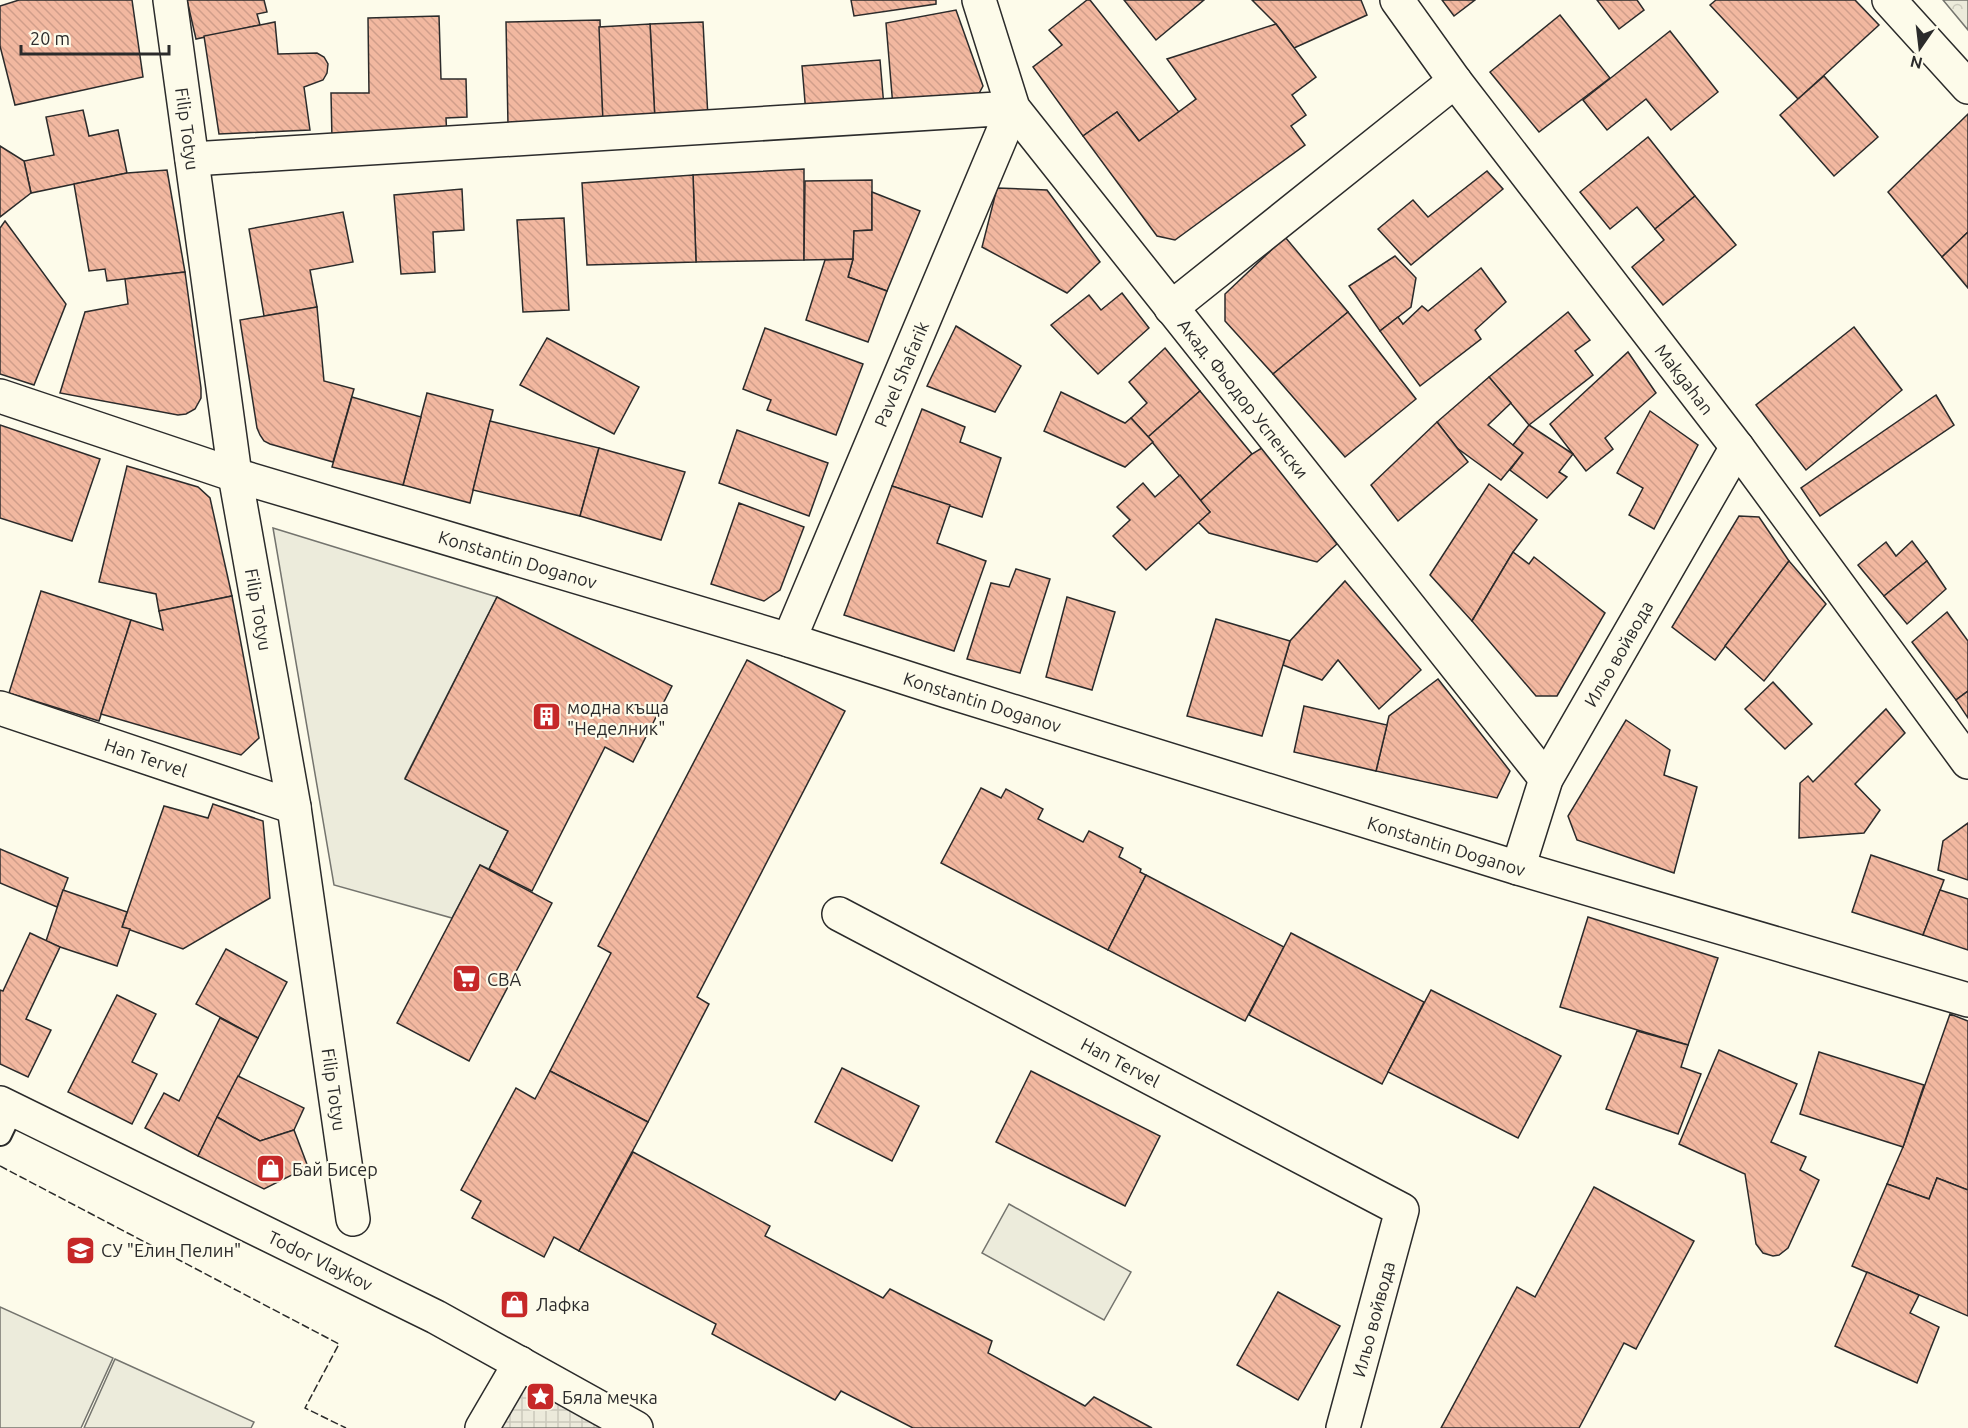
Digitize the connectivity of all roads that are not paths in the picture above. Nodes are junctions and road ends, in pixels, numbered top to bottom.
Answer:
1 (170, 0) edge
2 (979, 0) edge
3 (1397, 0) edge
4 (1889, 0) edge
5 (1455, 81) junction
6 (1968, 87) edge
7 (1013, 108) junction
8 (192, 159) junction
9 (1171, 308) junction
10 (0, 396) edge
11 (1737, 447) junction
12 (235, 474) junction
13 (789, 640) junction
14 (0, 708) edge
15 (1968, 762) edge
16 (1546, 778) junction
17 (294, 807) junction
18 (1518, 868) junction
19 (839, 914) dead end
20 (1968, 1000) edge
21 (4, 1115) edge
22 (1402, 1210) joint
23 (352, 1219) dead end
24 (520, 1363) junction
25 (483, 1428) edge
26 (636, 1428) edge
27 (1343, 1428) edge

1 - 8 street, Filip Totyu
2 - 7 street, Акад. Фьодор Успенски
3 - 5 street, Makgahan
4 - 6 street
5 - 9 street
5 - 11 street, Makgahan
7 - 8 street
7 - 9 street, Акад. Фьодор Успенски
7 - 13 street, Pavel Shafarik
8 - 12 street, Filip Totyu
9 - 16 street, Акад. Фьодор Успенски
10 - 12 street, Konstantin Doganov
11 - 15 street, Makgahan
11 - 16 street, Ильо войвода
12 - 13 street, Konstantin Doganov
12 - 17 street, Filip Totyu
13 - 18 street, Konstantin Doganov
14 - 17 street, Han Tervel
16 - 18 street, Ильо войвода
17 - 23 street, Filip Totyu
18 - 20 street, Konstantin Doganov
19 - 22 street, Han Tervel
21 - 24 street, Todor Vlaykov
22 - 27 street, Ильо войвода
24 - 25 street
24 - 26 street, Todor Vlaykov

